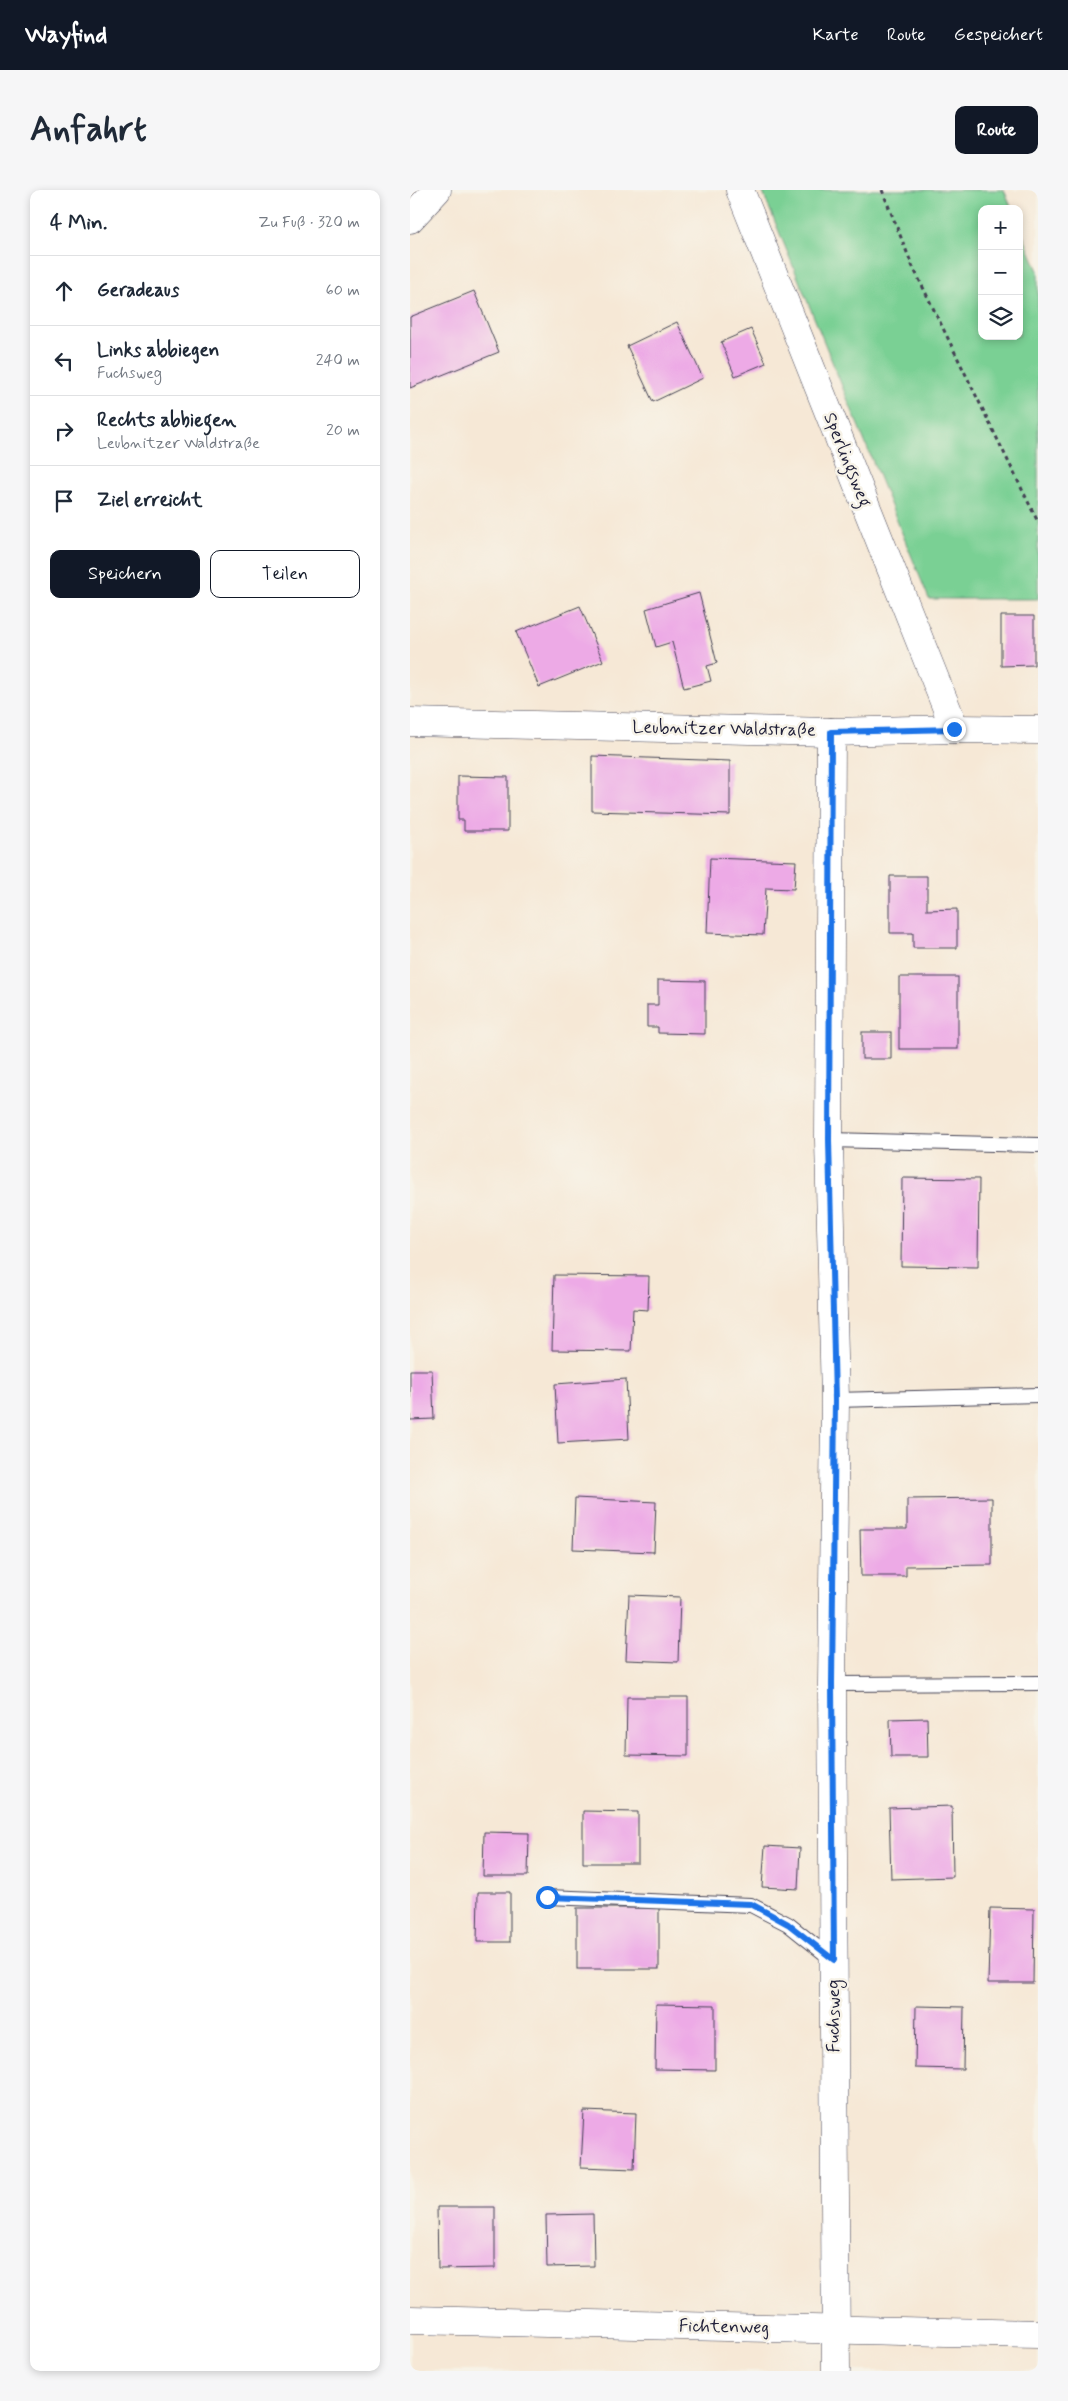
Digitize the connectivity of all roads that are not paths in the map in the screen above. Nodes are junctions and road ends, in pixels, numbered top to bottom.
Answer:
1 (437, 190) edge
2 (740, 190) edge
3 (410, 219) edge
4 (410, 722) edge
5 (954, 729) junction
6 (1038, 730) edge
7 (831, 732) junction
8 (829, 1140) junction
9 (1038, 1145) edge
10 (1038, 1395) edge
11 (835, 1400) junction
12 (1038, 1683) edge
13 (832, 1684) junction
14 (547, 1897) dead end
15 (834, 1960) junction
16 (410, 2320) edge
17 (837, 2330) junction
18 (1038, 2334) edge
19 (836, 2371) edge

1 - 3 street
2 - 5 street, Sperlingsweg
4 - 7 street, Leubnitzer Waldstraße
5 - 6 street, Leubnitzer Waldstraße
5 - 7 street, Leubnitzer Waldstraße
7 - 8 street, Fuchsweg
8 - 9 lane
8 - 11 street, Fuchsweg
10 - 11 lane
11 - 13 street, Fuchsweg
12 - 13 lane
13 - 15 street, Fuchsweg
14 - 15 lane
15 - 17 street, Fuchsweg
16 - 17 street, Fichtenweg
17 - 18 street, Fichtenweg
17 - 19 street, Fuchsweg

